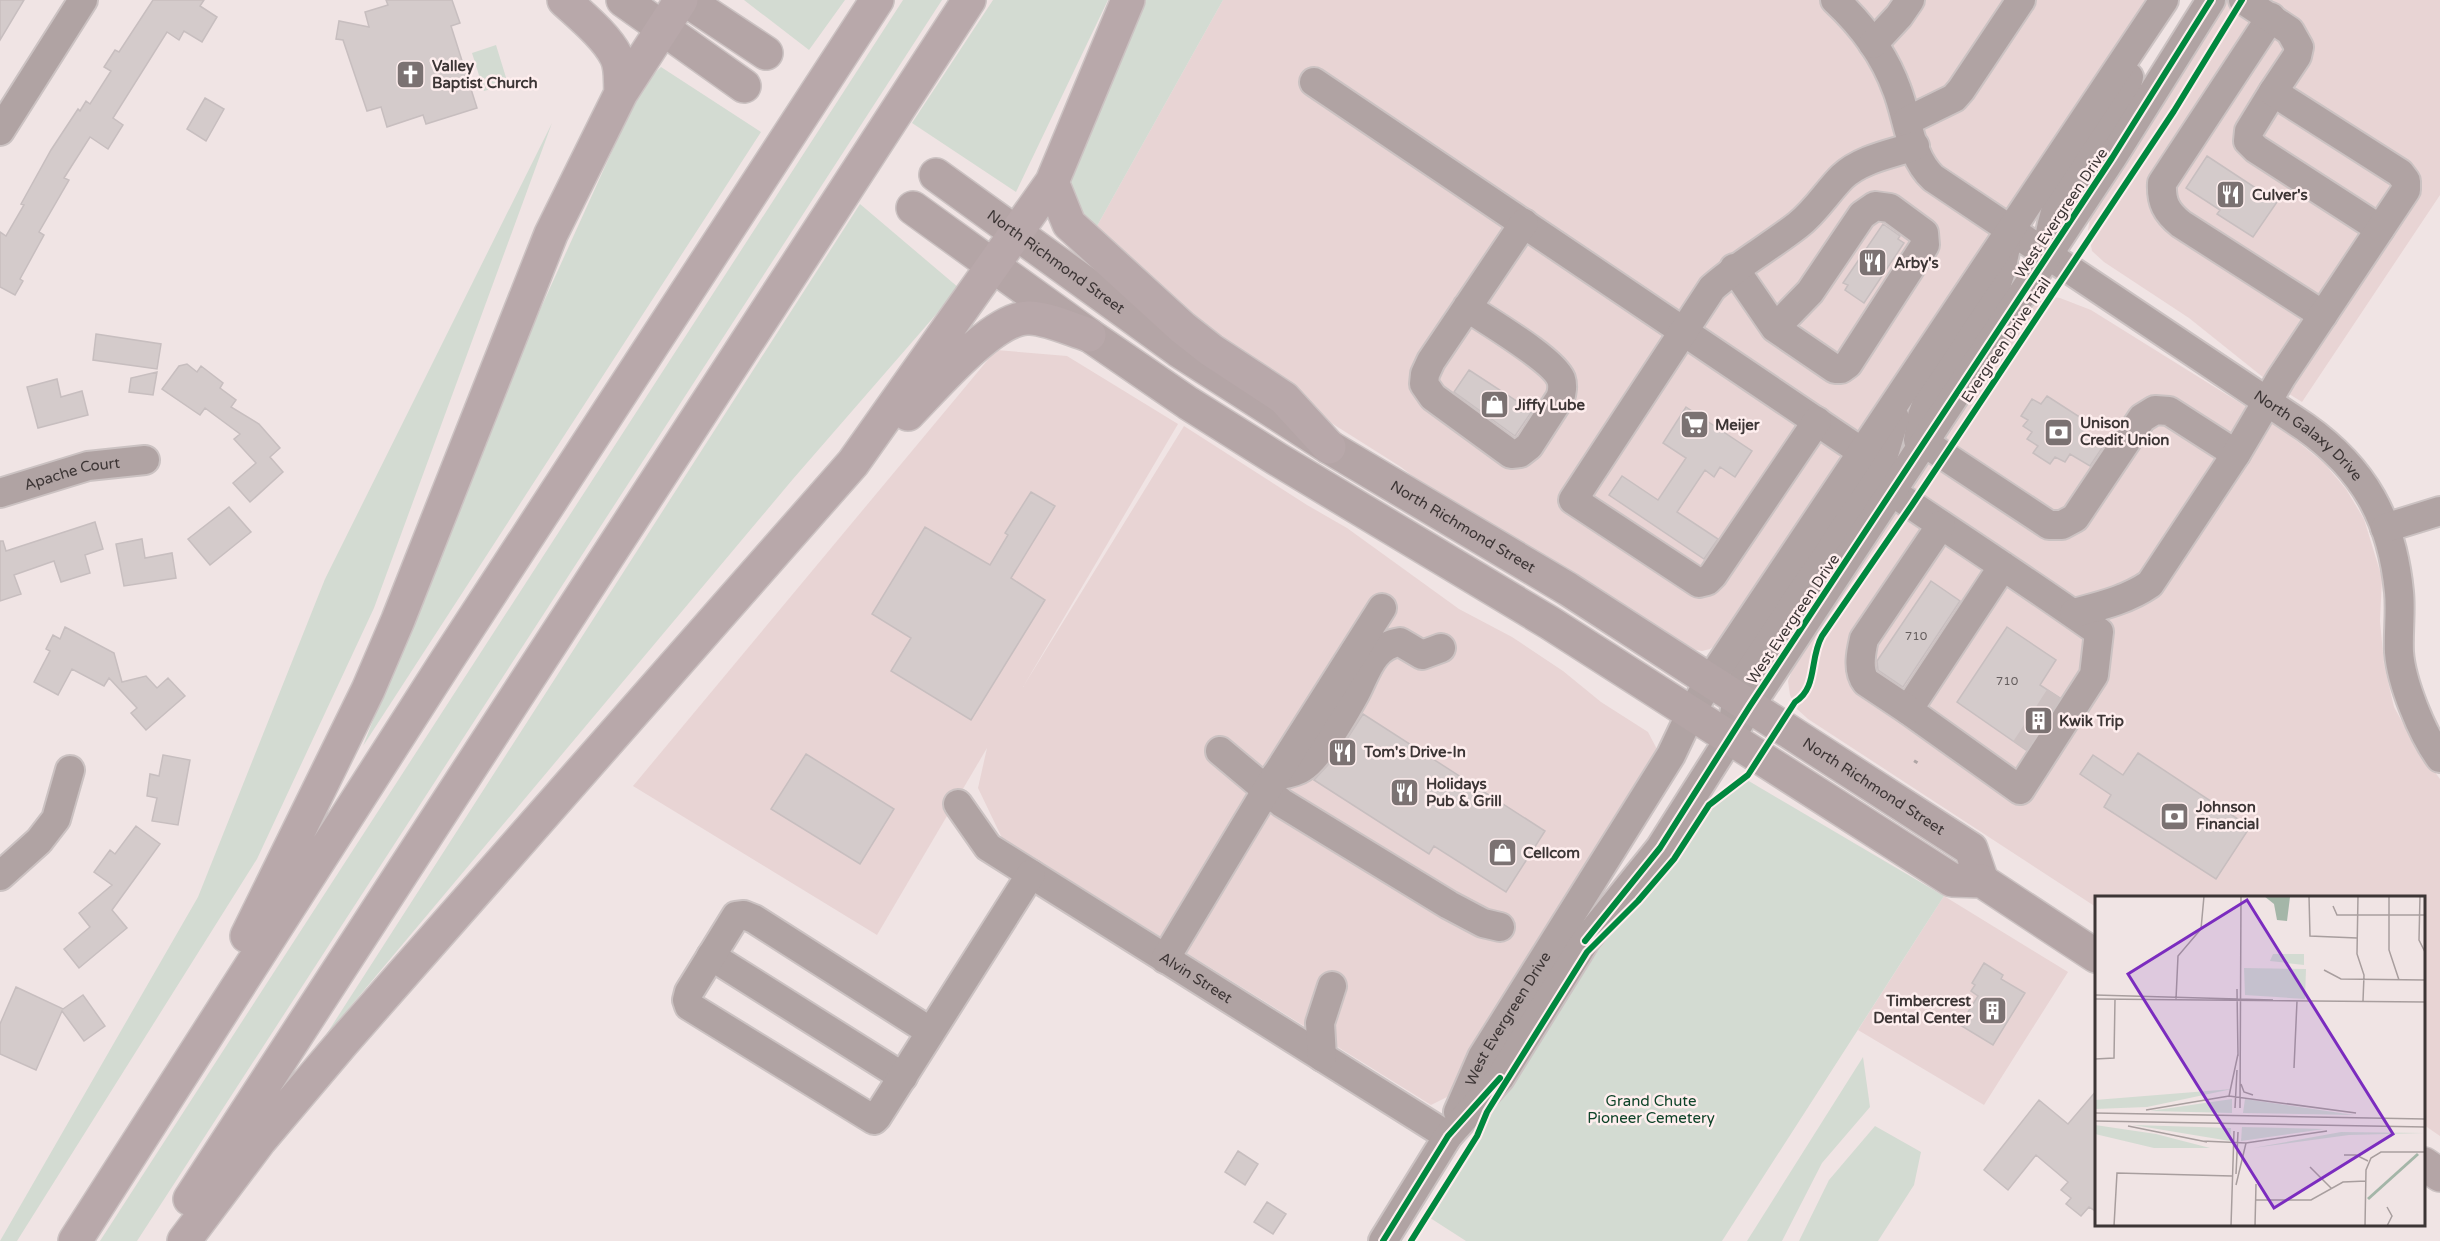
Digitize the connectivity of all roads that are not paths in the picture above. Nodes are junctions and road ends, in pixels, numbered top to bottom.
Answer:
1 (83, 0) edge
2 (564, 0) edge
3 (623, 0) edge
4 (681, 0) edge
5 (686, 0) edge
6 (877, 0) edge
7 (969, 0) edge
8 (1128, 0) edge
9 (1835, 0) edge
10 (1910, 0) edge
11 (2164, 0) edge
12 (2211, 0) edge
13 (2243, 0) edge
14 (2011, 4) edge
15 (2271, 17) junction
16 (663, 28) junction
17 (2137, 40) junction
18 (1874, 44) junction
19 (766, 53) dead end
20 (1314, 82) dead end
21 (744, 87) dead end
22 (2273, 92) junction
23 (621, 93) junction
24 (0, 131) edge
25 (1911, 133) junction
26 (936, 174) dead end
27 (1052, 182) junction
28 (914, 208) dead end
29 (1524, 223) junction
30 (2009, 230) junction
31 (2380, 230) junction
32 (1017, 232) junction
33 (2046, 255) junction
34 (994, 267) junction
35 (1734, 268) junction
36 (1467, 307) junction
37 (2323, 315) junction
38 (1775, 328) junction
39 (1684, 331) junction
40 (1089, 335) junction
41 (1904, 389) junction
42 (2268, 402) junction
43 (1817, 421) junction
44 (1329, 447) junction
45 (1919, 451) junction
46 (1862, 452) junction
47 (2236, 454) junction
48 (145, 460) dead end
49 (853, 464) junction
50 (1892, 492) junction
51 (0, 494) edge
52 (2440, 511) edge
53 (1941, 525) junction
54 (2385, 528) junction
55 (2003, 566) junction
56 (1382, 608) dead end
57 (2073, 614) junction
58 (2099, 632) junction
59 (1441, 648) dead end
60 (1732, 694) junction
61 (2059, 698) tunnel mouth
62 (1908, 710) junction
63 (1708, 724) junction
64 (2025, 749) tunnel mouth
65 (1220, 751) dead end
66 (2440, 758) edge
67 (70, 770) dead end
68 (2004, 778) junction
69 (1271, 784) junction
70 (958, 804) dead end
71 (1031, 874) junction
72 (0, 876) edge
73 (1982, 881) junction
74 (1500, 927) dead end
75 (2095, 955) edge
76 (711, 956) junction
77 (1165, 959) junction
78 (1332, 986) dead end
79 (931, 1032) junction
80 (1322, 1057) junction
81 (183, 1072) junction
82 (903, 1077) junction
83 (1448, 1136) junction
84 (2425, 1165) edge
85 (2440, 1175) edge
86 (75, 1241) edge
87 (163, 1241) edge
88 (184, 1241) edge
89 (1383, 1241) edge

1 - 24 street
2 - 23 highway
3 - 16 main road
4 - 16 highway
5 - 19 main road
6 - 81 highway
7 - 87 highway
8 - 27 highway
9 - 18 street, North Galaxy Drive
10 - 18 street
11 - 17 street, West Evergreen Drive
12 - 33 street, West Evergreen Drive
13 - 15 street
14 - 25 street
15 - 22 street
15 - 37 street
16 - 21 main road
16 - 23 highway
17 - 30 street, West Evergreen Drive
17 - 33 street
18 - 25 street, North Galaxy Drive
20 - 29 street
22 - 31 street
22 - 31 street
23 - 81 highway
25 - 30 street, North Galaxy Drive
25 - 35 street
26 - 32 main road, North Richmond Street
27 - 32 highway
27 - 44 highway
28 - 34 main road
29 - 36 street
29 - 39 street
30 - 33 street, North Galaxy Drive
30 - 41 street, West Evergreen Drive
30 - 45 street
31 - 37 street
32 - 34 highway
32 - 44 main road, North Richmond Street
33 - 42 street, North Galaxy Drive
33 - 45 street, West Evergreen Drive
34 - 40 main road
34 - 49 highway
35 - 38 street
35 - 39 street
36 - 36 street
37 - 42 street
38 - 38 street
39 - 43 street
39 - 43 street
40 - 49 highway
40 - 63 main road
41 - 46 street, West Evergreen Drive
41 - 60 street
42 - 47 street
42 - 54 street, North Galaxy Drive
43 - 46 street
44 - 60 main road, North Richmond Street
45 - 47 street
45 - 50 street, West Evergreen Drive
46 - 60 street, West Evergreen Drive
47 - 57 street
48 - 51 street, Apache Court
49 - 88 highway
50 - 53 street
50 - 60 street, West Evergreen Drive
52 - 54 street
53 - 55 street
53 - 62 street
54 - 66 street, North Galaxy Drive
55 - 57 street
55 - 62 street
56 - 69 street
57 - 58 street
58 - 61 street
58 - 68 street
59 - 69 street
60 - 63 street, West Evergreen Drive
60 - 63 street, West Evergreen Drive
60 - 73 main road, North Richmond Street
62 - 68 street
63 - 73 main road
63 - 83 street, West Evergreen Drive
63 - 83 street, West Evergreen Drive
64 - 68 street
65 - 69 street
67 - 72 street
69 - 74 street
69 - 77 street
70 - 71 street, Alvin Street
71 - 77 street, Alvin Street
71 - 79 street
73 - 75 main road
76 - 79 street
76 - 82 street
76 - 82 street
77 - 80 street, Alvin Street
78 - 80 street
79 - 82 street
80 - 83 street, Alvin Street
81 - 86 highway
83 - 89 street, West Evergreen Drive
84 - 85 main road

